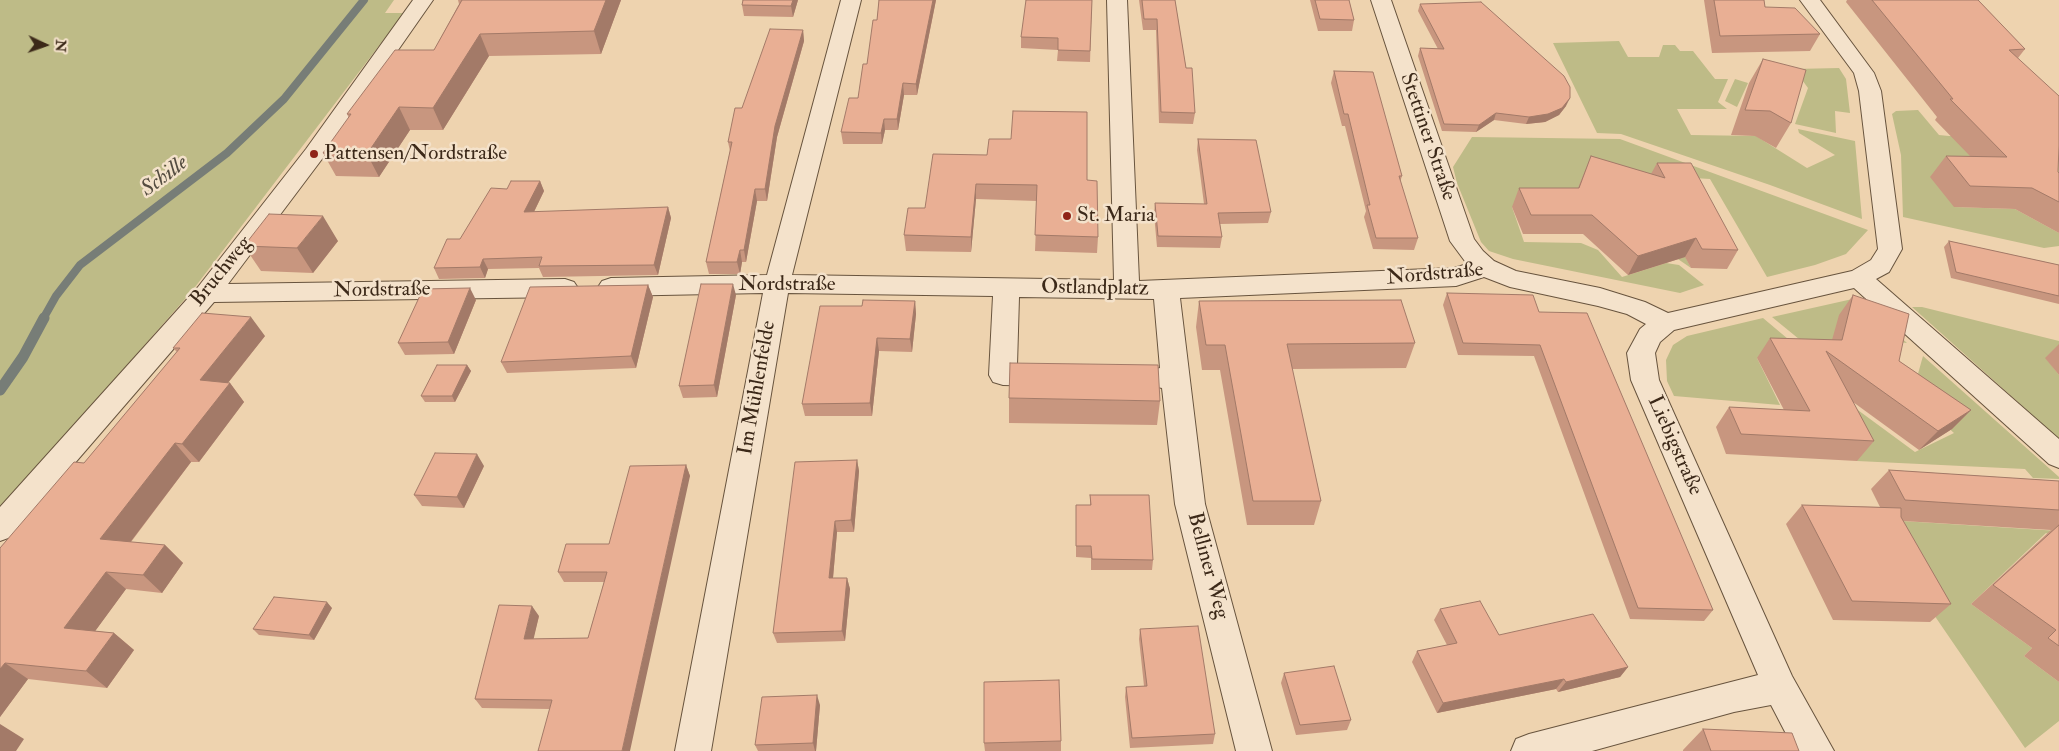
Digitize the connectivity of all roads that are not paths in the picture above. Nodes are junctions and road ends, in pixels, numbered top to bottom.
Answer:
1 (423, 0) edge
2 (851, 0) edge
3 (1117, 0) edge
4 (1381, 0) edge
5 (1810, 0) edge
6 (1485, 267) junction
7 (1859, 278) junction
8 (777, 284) junction
9 (1006, 288) junction
10 (1127, 289) junction
11 (1166, 290) junction
12 (207, 293) junction
13 (1665, 324) junction
14 (1070, 376) edge
15 (1137, 378) edge
16 (1175, 378) junction
17 (2059, 456) edge
18 (0, 528) edge
19 (1780, 687) junction
20 (693, 751) edge
21 (1254, 751) edge
22 (1529, 751) edge
23 (1816, 751) edge

1 - 12 street, Bruchweg
2 - 8 street, Im Mühlenfelde
3 - 10 street
4 - 6 street, Stettiner Straße
5 - 7 street, Liebigstraße
6 - 11 street, Nordstraße
6 - 13 street, Nordstraße
7 - 13 street, Liebigstraße
7 - 17 street
8 - 9 street, Nordstraße
8 - 12 street, Nordstraße
8 - 20 street, Im Mühlenfelde
9 - 10 street, Ostlandplatz
9 - 14 street
10 - 11 street, Ostlandplatz
11 - 16 street, Ostlandplatz
12 - 18 street, Bruchweg
13 - 19 street, Liebigstraße
15 - 16 street
16 - 21 street, Belliner Weg
19 - 22 street
19 - 23 street, Liebigstraße

